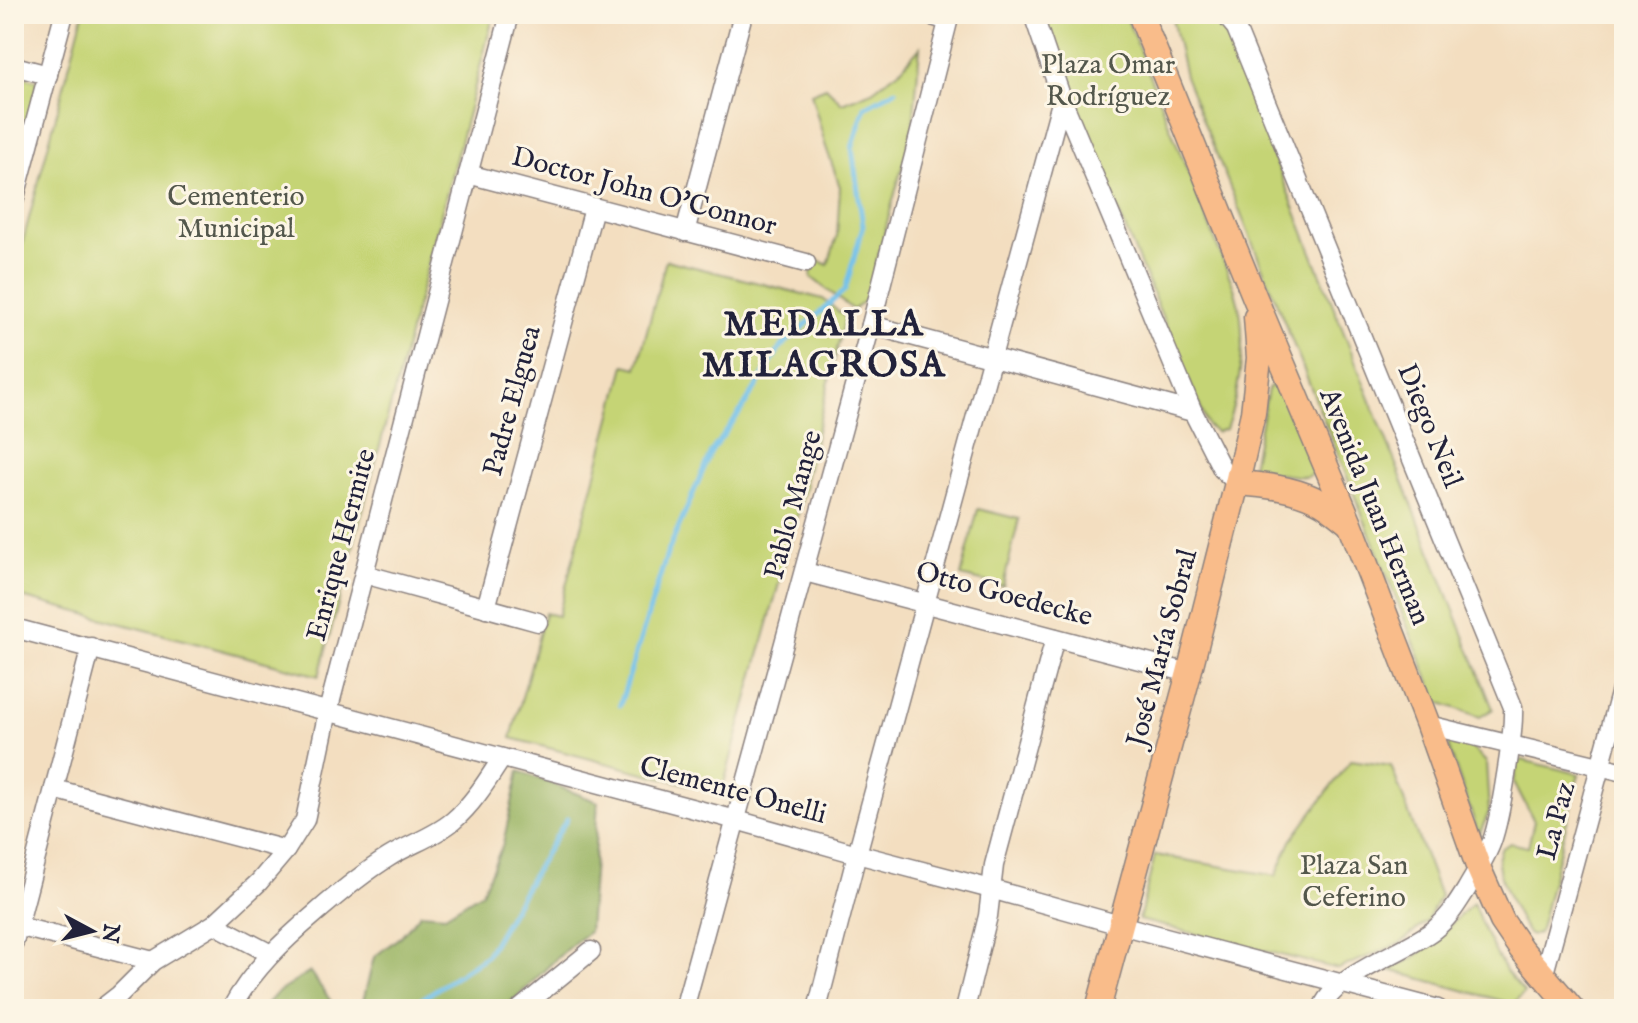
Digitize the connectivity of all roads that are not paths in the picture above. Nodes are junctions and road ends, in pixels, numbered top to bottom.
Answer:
1 (64, 14) edge
2 (510, 14) edge
3 (743, 14) edge
4 (925, 14) edge
5 (1033, 14) edge
6 (1140, 14) edge
7 (1224, 14) edge
8 (949, 17) edge
9 (14, 66) edge
10 (48, 75) junction
11 (1062, 99) junction
12 (468, 174) junction
13 (17, 178) edge
14 (14, 201) edge
15 (594, 208) junction
16 (685, 232) junction
17 (806, 263) dead end
18 (1255, 298) junction
19 (871, 325) junction
20 (992, 358) junction
21 (1193, 412) junction
22 (1237, 483) junction
23 (1350, 523) junction
24 (805, 572) junction
25 (364, 574) junction
26 (925, 603) junction
27 (486, 608) junction
28 (538, 622) dead end
29 (14, 628) edge
30 (1055, 638) junction
31 (91, 647) junction
32 (1189, 673) junction
33 (1624, 679) edge
34 (328, 711) junction
35 (1428, 725) junction
36 (1510, 746) junction
37 (502, 758) junction
38 (1601, 766) junction
39 (1624, 772) edge
40 (54, 789) junction
41 (736, 820) junction
42 (286, 850) junction
43 (857, 854) junction
44 (1479, 869) junction
45 (991, 889) junction
46 (214, 924) junction
47 (1120, 925) junction
48 (15, 931) edge
49 (591, 951) dead end
50 (271, 954) junction
51 (153, 961) junction
52 (1543, 977) junction
53 (1339, 984) junction
54 (101, 1009) edge
55 (231, 1009) edge
56 (520, 1009) edge
57 (684, 1009) edge
58 (817, 1009) edge
59 (965, 1009) edge
60 (1098, 1009) edge
61 (1322, 1009) edge
62 (1438, 1009) edge
63 (1572, 1009) edge

1 - 10 street
2 - 12 street, Enrique Hermite
3 - 16 street
4 - 8 street
5 - 11 street
6 - 18 main road, Avenida Juan Herman
7 - 36 street, Diego Neil
8 - 19 street, Pablo Mange
9 - 10 street
10 - 13 street
11 - 20 street
11 - 21 street
12 - 15 street, Doctor John O'Connor
12 - 25 street, Enrique Hermite
13 - 14 street
15 - 16 street, Doctor John O'Connor
15 - 27 street, Padre Elguea
16 - 17 street, Doctor John O'Connor
18 - 22 main road, José María Sobral
18 - 23 main road, Avenida Juan Herman
19 - 20 street
19 - 24 street, Pablo Mange
20 - 21 street
20 - 26 street
21 - 22 street
22 - 23 main road
22 - 32 main road, José María Sobral
23 - 35 main road, Avenida Juan Herman
24 - 26 street, Otto Goedecke
24 - 41 street, Pablo Mange
25 - 27 street
25 - 34 street, Enrique Hermite
26 - 30 street, Otto Goedecke
26 - 43 street
27 - 28 street
29 - 31 street, Clemente Onelli
30 - 32 street, Otto Goedecke
30 - 45 street
31 - 34 street, Clemente Onelli
31 - 40 street
32 - 47 main road, José María Sobral
33 - 38 street, La Paz
34 - 37 street, Clemente Onelli
34 - 42 street, Enrique Hermite
35 - 36 street
35 - 44 main road, Avenida Juan Herman
36 - 38 street
36 - 44 street, Diego Neil
37 - 41 street, Clemente Onelli
37 - 50 street
38 - 39 street
38 - 52 street, La Paz
40 - 42 street
40 - 48 street
41 - 43 street, Clemente Onelli
41 - 57 street, Pablo Mange
42 - 46 street, Enrique Hermite
43 - 45 street, Clemente Onelli
43 - 58 street
44 - 52 main road, Avenida Juan Herman
44 - 53 street, Diego Neil
45 - 47 street, Clemente Onelli
45 - 59 street
46 - 50 street
46 - 51 street, Enrique Hermite
47 - 53 street, Clemente Onelli
47 - 60 main road, José María Sobral
48 - 51 street
49 - 56 street
50 - 55 street
51 - 54 street, Enrique Hermite
52 - 63 main road, Avenida Juan Herman
53 - 61 street
53 - 62 street, Clemente Onelli

